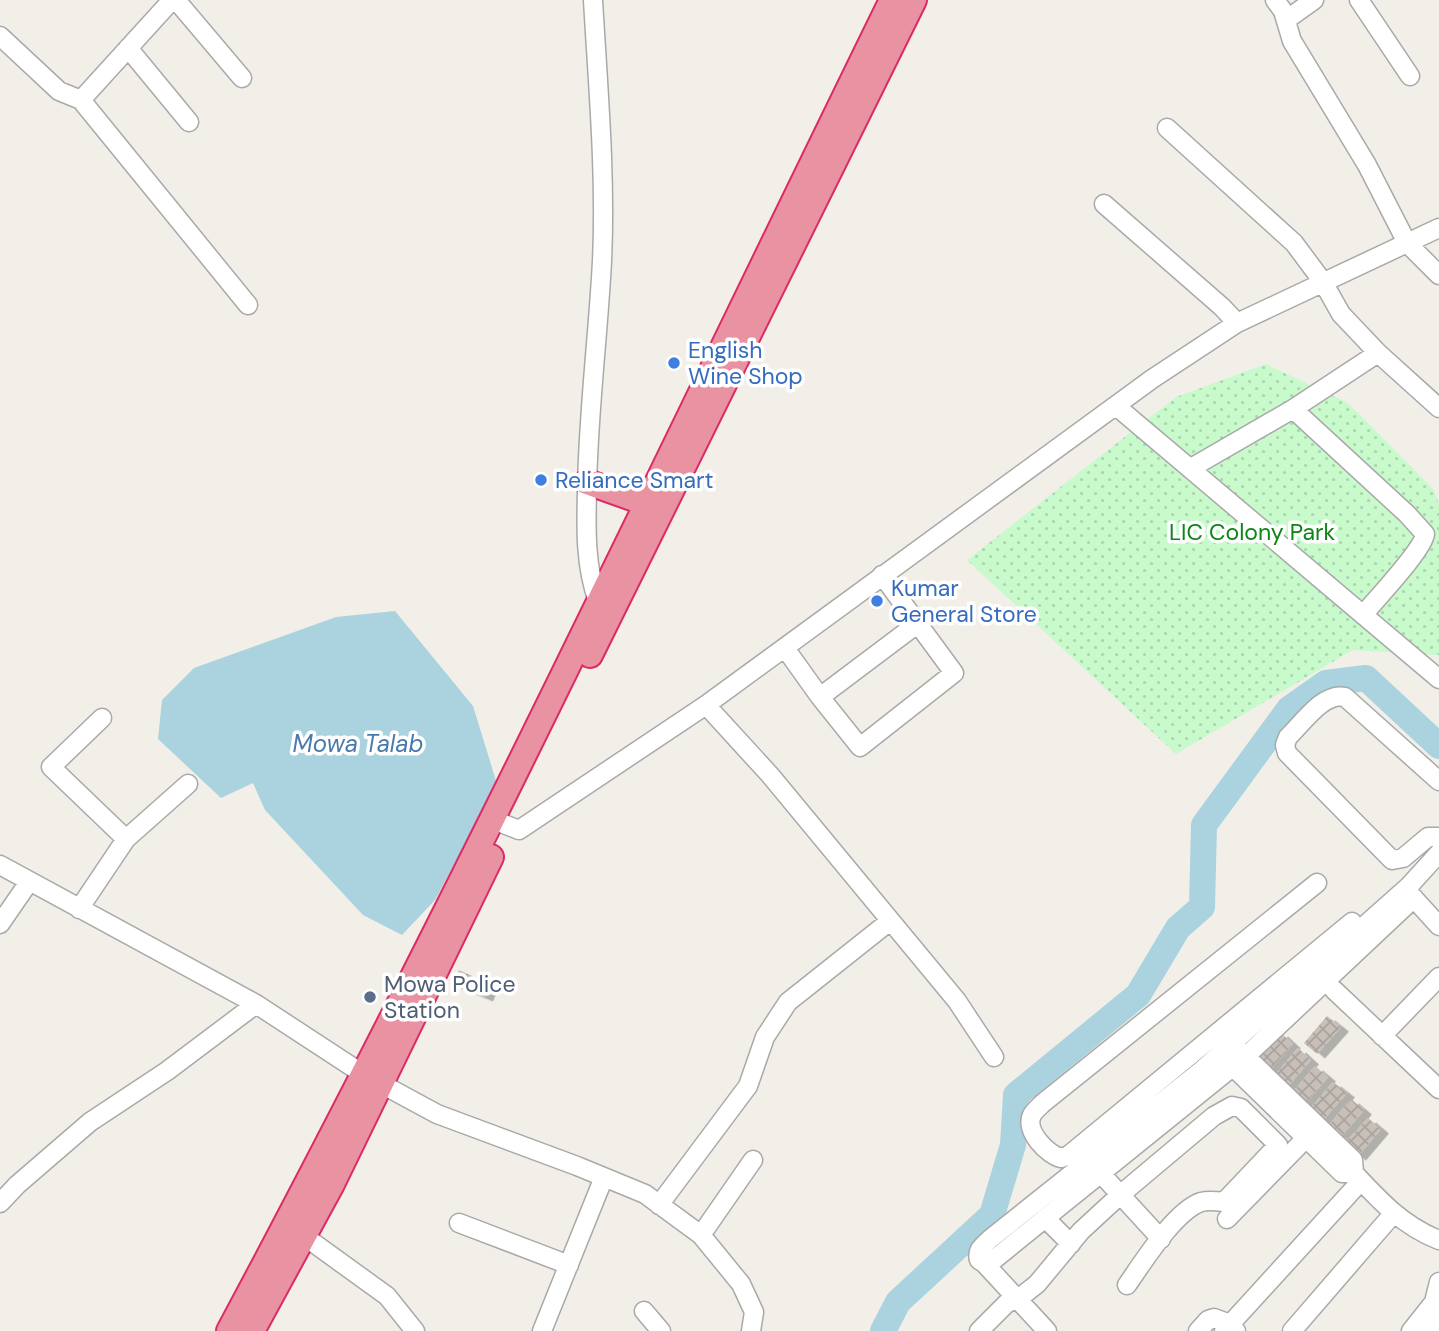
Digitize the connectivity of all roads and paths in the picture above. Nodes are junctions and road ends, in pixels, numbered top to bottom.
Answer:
1 (174, 0) edge
2 (593, 0) edge
3 (892, 0) edge
4 (914, 0) edge
5 (1275, 0) edge
6 (1314, 0) edge
7 (1359, 0) edge
8 (1286, 20) junction
9 (0, 36) edge
10 (128, 48) junction
11 (1410, 76) dead end
12 (242, 78) dead end
13 (81, 100) junction
14 (189, 122) dead end
15 (1167, 128) dead end
16 (1104, 204) dead end
17 (1439, 228) edge
18 (1407, 243) junction
19 (1439, 275) edge
20 (1323, 282) junction
21 (248, 304) dead end
22 (1237, 323) junction
23 (1378, 353) junction
24 (1116, 405) junction
25 (1439, 408) edge
26 (1293, 409) junction
27 (1191, 468) junction
28 (587, 482) junction
29 (646, 503) junction
30 (882, 575) junction
31 (598, 601) junction
32 (1363, 615) junction
33 (917, 624) junction
34 (785, 648) junction
35 (1439, 679) edge
36 (820, 697) junction
37 (706, 705) junction
38 (102, 718) dead end
39 (1439, 781) edge
40 (188, 784) dead end
41 (499, 822) junction
42 (1439, 837) edge
43 (126, 839) junction
44 (1439, 853) edge
45 (0, 865) edge
46 (29, 882) junction
47 (1317, 883) dead end
48 (1411, 892) junction
49 (79, 909) junction
50 (890, 921) junction
51 (1353, 921) dead end
52 (0, 924) edge
53 (1439, 926) edge
54 (1439, 977) edge
55 (1334, 990) dead end
56 (256, 1004) junction
57 (1214, 1035) junction
58 (1382, 1036) junction
59 (1232, 1054) junction
60 (995, 1057) dead end
61 (372, 1079) junction
62 (1437, 1084) edge
63 (1312, 1132) junction
64 (753, 1160) dead end
65 (1095, 1167) junction
66 (604, 1177) junction
67 (1357, 1177) junction
68 (1120, 1195) junction
69 (0, 1203) edge
70 (659, 1205) junction
71 (1393, 1214) junction
72 (1045, 1218) junction
73 (1227, 1220) dead end
74 (459, 1223) dead end
75 (701, 1235) junction
76 (304, 1236) junction
77 (1161, 1239) junction
78 (1439, 1241) edge
79 (1071, 1244) junction
80 (984, 1263) junction
81 (569, 1265) junction
82 (1439, 1282) edge
83 (1127, 1285) dead end
84 (1018, 1299) junction
85 (644, 1311) dead end
86 (1439, 1315) edge
87 (1230, 1329) edge
88 (229, 1331) edge
89 (253, 1331) edge
90 (415, 1331) edge
91 (542, 1331) edge
92 (661, 1331) edge
93 (751, 1331) edge
94 (979, 1331) edge
95 (1047, 1331) edge
96 (1198, 1331) edge
97 (1292, 1331) edge
98 (1411, 1331) edge
99 (1429, 1331) edge

1 - 10 street
1 - 12 street
2 - 28 street
3 - 29 highway
4 - 41 highway
5 - 8 street
6 - 8 street
7 - 11 street
8 - 18 street
9 - 13 street
10 - 13 street
10 - 14 street
13 - 21 street
15 - 20 street
16 - 22 street
17 - 18 street
18 - 19 street
18 - 20 street
20 - 22 street
20 - 23 street
22 - 24 street
23 - 25 street
23 - 26 street
24 - 27 street
24 - 30 street
26 - 27 street
26 - 32 street
27 - 32 street
28 - 29 highway
28 - 31 street
29 - 31 highway
30 - 33 street
30 - 34 street
31 - 41 highway
32 - 35 street
33 - 36 street
33 - 36 street
34 - 36 street
34 - 37 street
37 - 41 street
37 - 50 street
38 - 43 street
39 - 42 street
40 - 43 street
41 - 61 highway
43 - 49 street
44 - 48 street
45 - 46 street
46 - 49 street
46 - 52 street
47 - 57 street
48 - 53 street
48 - 59 street
49 - 56 street
50 - 60 street
50 - 70 street
51 - 57 street
54 - 58 street
55 - 58 street
56 - 61 street
56 - 69 street
57 - 59 street
58 - 62 street
59 - 63 street
59 - 65 street
61 - 66 street
61 - 76 highway
61 - 88 highway
63 - 67 street
63 - 73 street
64 - 75 street
65 - 68 street
65 - 72 street
65 - 80 street
66 - 70 street
66 - 81 street
67 - 71 street
67 - 87 street
68 - 77 street
68 - 77 street
68 - 79 street
70 - 75 street
71 - 78 street
71 - 97 street
72 - 79 street
72 - 80 street
74 - 81 street
75 - 93 street
76 - 89 highway
76 - 90 street
77 - 83 street
79 - 84 street
80 - 84 street
81 - 91 street
82 - 98 street
84 - 94 street
84 - 95 street
85 - 92 street
86 - 99 street
87 - 96 street

